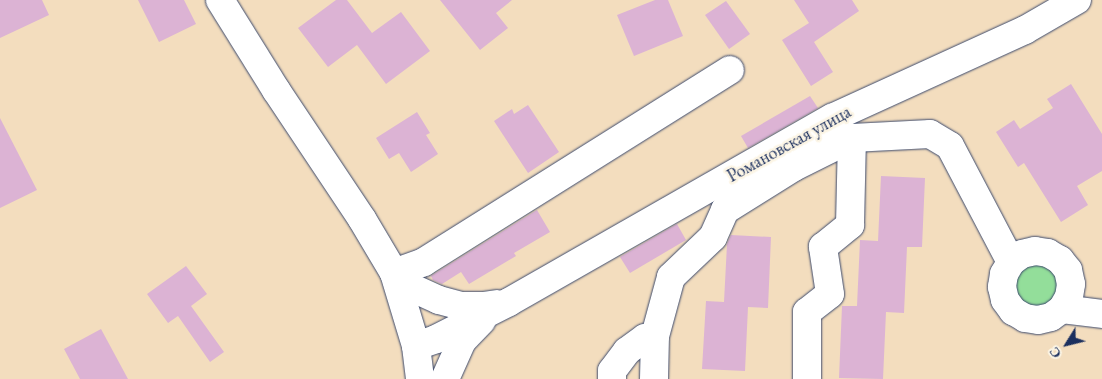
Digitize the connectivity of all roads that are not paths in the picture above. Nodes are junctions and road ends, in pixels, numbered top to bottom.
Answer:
1 (220, 0) edge
2 (1078, 0) edge
3 (730, 70) dead end
4 (852, 138) junction
5 (1011, 262) junction
6 (395, 277) junction
7 (508, 302) junction
8 (1062, 309) junction
9 (1102, 314) edge
10 (655, 336) junction
11 (415, 365) edge
12 (445, 379) edge
13 (612, 379) edge
14 (654, 379) edge
15 (807, 379) edge

1 - 6 street
2 - 7 street, Романовская улица
3 - 6 street
4 - 5 street
4 - 10 street
4 - 15 street
5 - 8 street
5 - 8 street
6 - 7 street, Романовская улица
6 - 11 street
7 - 11 street, Романовская улица
7 - 12 street, Романовская улица
8 - 9 street
10 - 13 street
10 - 14 street

